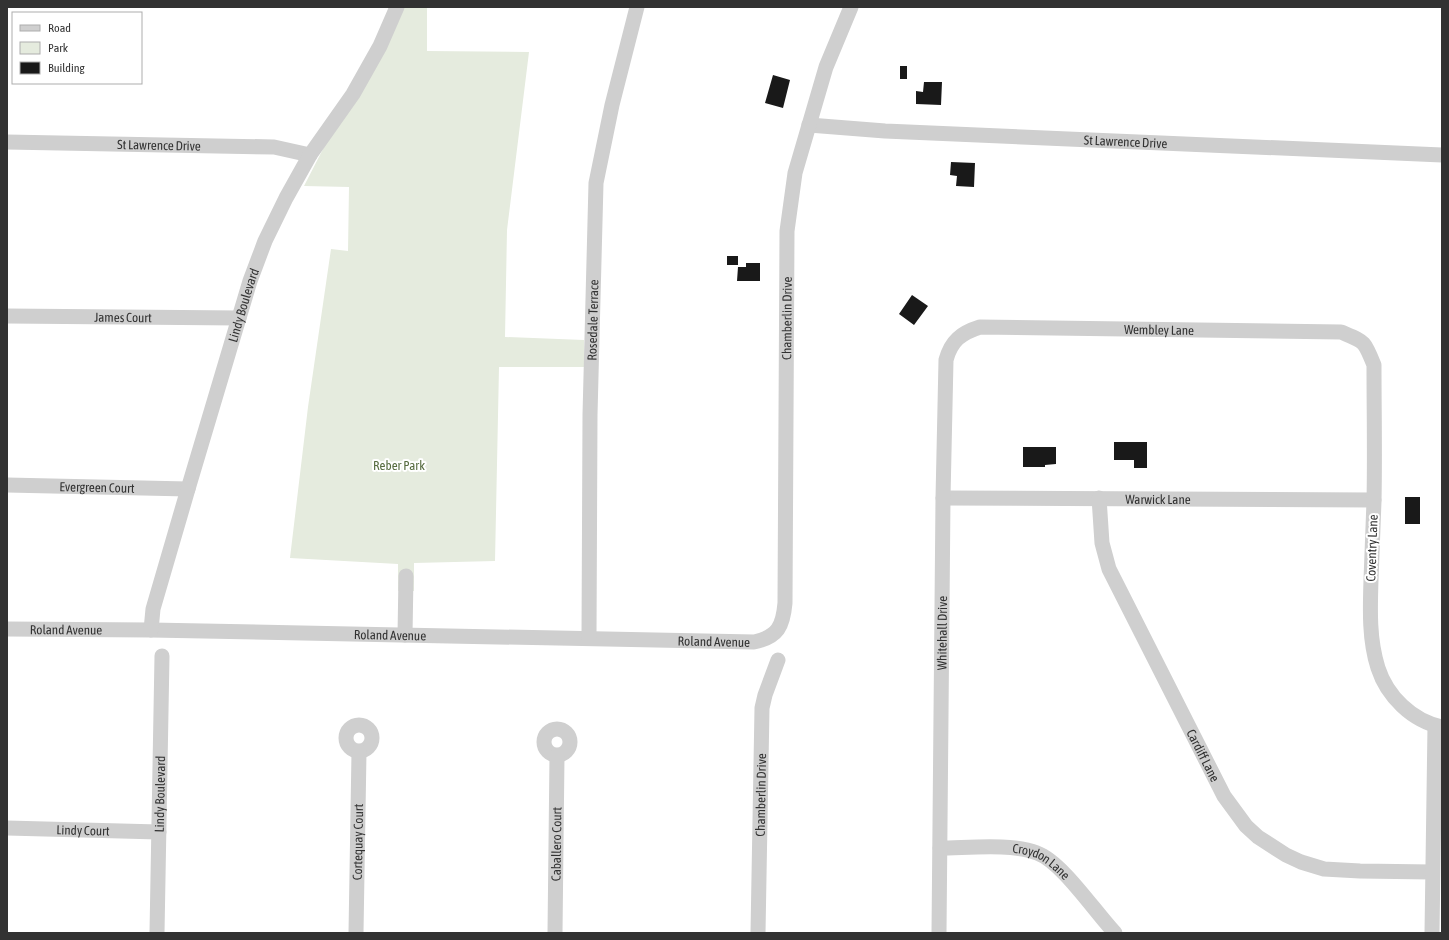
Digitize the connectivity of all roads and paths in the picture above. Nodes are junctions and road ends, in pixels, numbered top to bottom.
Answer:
1 (396, 7) edge
2 (637, 7) edge
3 (851, 7) edge
4 (809, 125) junction
5 (7, 142) edge
6 (1442, 155) edge
7 (310, 156) junction
8 (7, 316) edge
9 (239, 318) junction
10 (959, 338) joint
11 (1361, 340) joint
12 (7, 485) edge
13 (188, 489) junction
14 (943, 498) junction
15 (1099, 498) junction
16 (1374, 500) junction
17 (406, 576) dead end
18 (7, 630) edge
19 (151, 630) junction
20 (405, 635) junction
21 (772, 636) joint
22 (589, 638) junction
23 (162, 656) dead end
24 (778, 660) dead end
25 (1439, 727) edge
26 (359, 752) dead end
27 (557, 756) dead end
28 (7, 828) edge
29 (159, 832) junction
30 (940, 848) junction
31 (1432, 872) junction
32 (157, 933) edge
33 (356, 933) edge
34 (555, 933) edge
35 (758, 933) edge
36 (939, 933) edge
37 (1115, 933) edge
38 (1432, 933) edge

1 - 7 street, Lindy Boulevard
2 - 22 street, Rosedale Terrace
3 - 4 street, Chamberlin Drive
4 - 6 street, St Lawrence Drive
4 - 21 street, Chamberlin Drive
5 - 7 street, St Lawrence Drive
7 - 9 street, Lindy Boulevard
8 - 9 street, James Court
9 - 13 street, Lindy Boulevard
10 - 11 street, Wembley Lane
10 - 14 street, Whitehall Drive
11 - 16 street, Coventry Lane
12 - 13 street, Evergreen Court
13 - 19 street, Lindy Boulevard
14 - 15 street, Warwick Lane
14 - 30 street, Whitehall Drive
15 - 16 street, Warwick Lane
15 - 31 street, Cardiff Lane
16 - 25 street, Coventry Lane
17 - 20 street
18 - 19 street, Roland Avenue
19 - 20 street, Roland Avenue
20 - 22 street, Roland Avenue
21 - 22 street, Roland Avenue
23 - 29 street, Lindy Boulevard
24 - 35 street, Chamberlin Drive
25 - 31 street
26 - 33 street, Cortequay Court
27 - 34 street, Caballero Court
28 - 29 street, Lindy Court
29 - 32 street, Lindy Boulevard
30 - 36 street, Whitehall Drive
30 - 37 street, Croydon Lane
31 - 38 street

